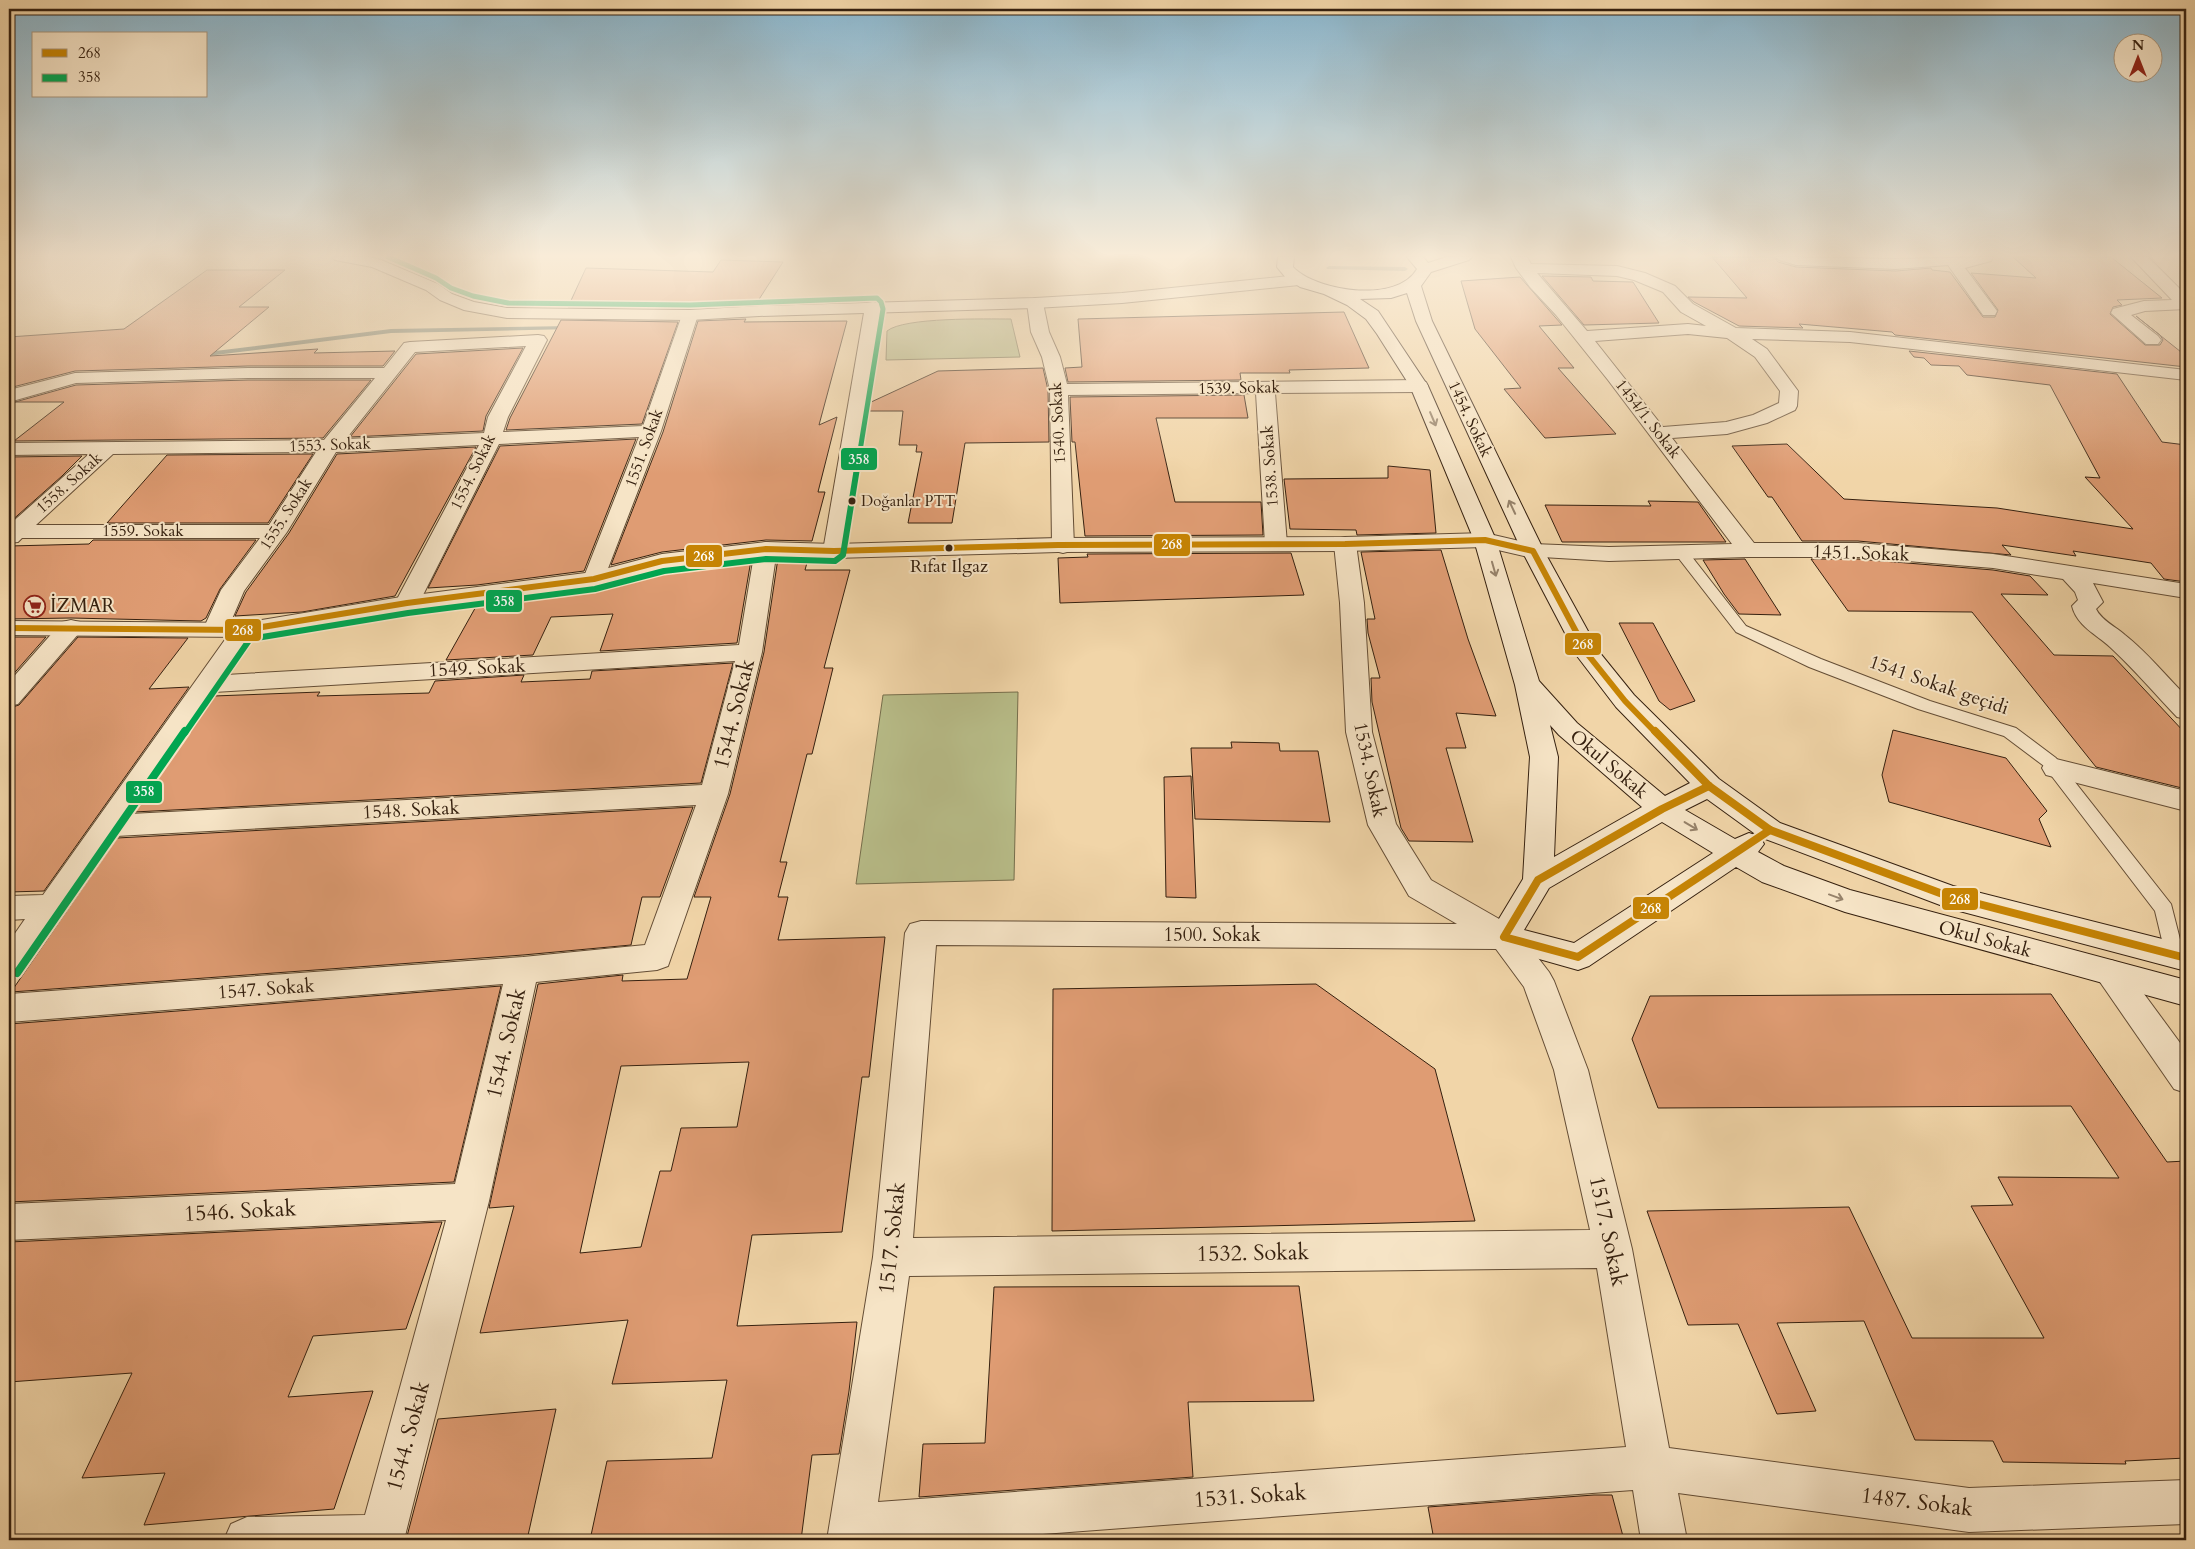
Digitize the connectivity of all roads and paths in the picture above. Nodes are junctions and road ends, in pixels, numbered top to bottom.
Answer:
1 (685, 329) edge
2 (869, 329) edge
3 (1040, 329) edge
4 (1384, 329) edge
5 (1428, 329) edge
6 (1576, 329) edge
7 (1725, 329) edge
8 (2138, 329) edge
9 (1732, 333) junction
10 (1582, 337) junction
11 (538, 340) joint
12 (2152, 340) dead end
13 (390, 373) junction
14 (2186, 375) edge
15 (1419, 386) junction
16 (1265, 388) junction
17 (1059, 390) junction
18 (9, 396) edge
19 (651, 431) junction
20 (1659, 433) junction
21 (492, 438) junction
22 (330, 446) junction
23 (9, 449) edge
24 (107, 449) junction
25 (276, 532) junction
26 (11, 533) edge
27 (1485, 540) junction
28 (1276, 544) junction
29 (1345, 544) junction
30 (1063, 546) junction
31 (766, 549) junction
32 (834, 550) junction
33 (1748, 550) junction
34 (1533, 551) junction
35 (1680, 551) junction
36 (2069, 572) junction
37 (594, 579) junction
38 (2186, 591) edge
39 (407, 604) junction
40 (71, 627) junction
41 (9, 628) edge
42 (244, 630) junction
43 (750, 652) junction
44 (205, 684) junction
45 (1527, 684) junction
46 (9, 698) edge
47 (2186, 711) edge
48 (2056, 768) junction
49 (1709, 786) junction
50 (714, 794) junction
51 (2186, 801) edge
52 (1662, 809) junction
53 (107, 826) junction
54 (1770, 830) junction
55 (1735, 853) junction
56 (1538, 880) junction
57 (51, 906) junction
58 (9, 908) edge
59 (921, 933) joint
60 (1504, 937) junction
61 (2180, 956) edge
62 (9, 967) edge
63 (523, 970) junction
64 (2111, 973) junction
65 (2186, 993) edge
66 (9, 1008) edge
67 (2186, 1078) edge
68 (470, 1201) junction
69 (9, 1222) edge
70 (1613, 1249) junction
71 (892, 1257) junction
72 (1650, 1467) junction
73 (2186, 1502) edge
74 (851, 1533) edge
75 (381, 1539) edge
76 (247, 1540) edge
77 (1664, 1540) edge

1 - 19 street, 1551. Sokak
2 - 32 street
3 - 17 street, 1540. Sokak
4 - 15 street, Okul Sokak
34 -> 5 street, 1454. Sokak
6 - 10 street, 1454/1. Sokak
7 - 9 street
8 - 12 street
9 - 10 street
9 - 14 street
9 - 20 street
10 - 20 street, 1454/1. Sokak
11 - 13 street, 1555. Sokak
11 - 21 street, 1554. Sokak
13 - 18 street
13 - 22 street, 1555. Sokak
15 - 16 street, 1539. Sokak
15 -> 27 street, Okul Sokak
16 - 17 street, 1539. Sokak
16 - 28 street, 1538. Sokak
17 - 30 street, 1540. Sokak
19 - 21 street, 1553. Sokak
19 - 37 street, 1551. Sokak
20 - 33 street, 1454/1. Sokak
21 - 22 street, 1553. Sokak
21 - 39 street, 1554. Sokak
22 - 24 street, 1553. Sokak
22 - 25 street, 1555. Sokak
23 - 24 street, 1553. Sokak
24 - 26 street, 1558. Sokak
25 - 26 street, 1559. Sokak
25 - 42 street, 1555. Sokak
27 - 29 street, 1451. Sokak
27 - 34 street, 1451. Sokak
27 -> 45 street, Okul Sokak
28 - 29 street, 1451. Sokak
28 - 30 street, 1451. Sokak
29 - 60 street, 1534. Sokak
30 - 32 street, 1451. Sokak
31 - 32 street, 1451. Sokak
31 - 37 street, 1451. Sokak
31 - 43 street, 1544. Sokak
33 - 35 street, 1451. Sokak
33 - 36 street, 1451. Sokak
34 - 35 street, 1451. Sokak
34 - 49 street
35 - 48 lane, 1541 Sokak geçidi
36 - 38 street, 1451. Sokak
36 - 47 street
37 - 39 street, 1451. Sokak
39 - 42 street, 1451. Sokak
40 - 41 street
40 - 42 street
40 - 46 street
42 - 44 street
43 - 44 street, 1549. Sokak
43 - 50 street, 1544. Sokak
44 - 53 street
45 - 52 street, Okul Sokak
45 - 56 street
48 - 51 street
48 - 61 lane, 1541 Sokak geçidi
49 - 52 street
49 - 54 street
50 - 53 street, 1548. Sokak
50 - 63 street, 1544. Sokak
52 -> 55 street, Okul Sokak
52 - 56 street
53 - 57 street
54 - 55 street
54 - 61 street
55 - 60 street
55 -> 64 street, Okul Sokak
56 - 60 street
57 - 58 street
57 - 62 street
59 - 60 street, 1500. Sokak
59 - 71 street, 1517. Sokak
60 - 70 street, 1517. Sokak
63 - 66 street, 1547. Sokak
63 - 68 street, 1544. Sokak
64 - 65 street, Okul Sokak
64 - 67 street
68 - 69 street, 1546. Sokak
68 - 75 street, 1544. Sokak
70 - 71 street, 1532. Sokak
70 - 72 street, 1517. Sokak
71 - 74 street, 1517. Sokak
72 - 73 street, 1487. Sokak
72 - 74 street, 1531. Sokak
72 - 77 street, 1517. Sokak
75 - 76 street

